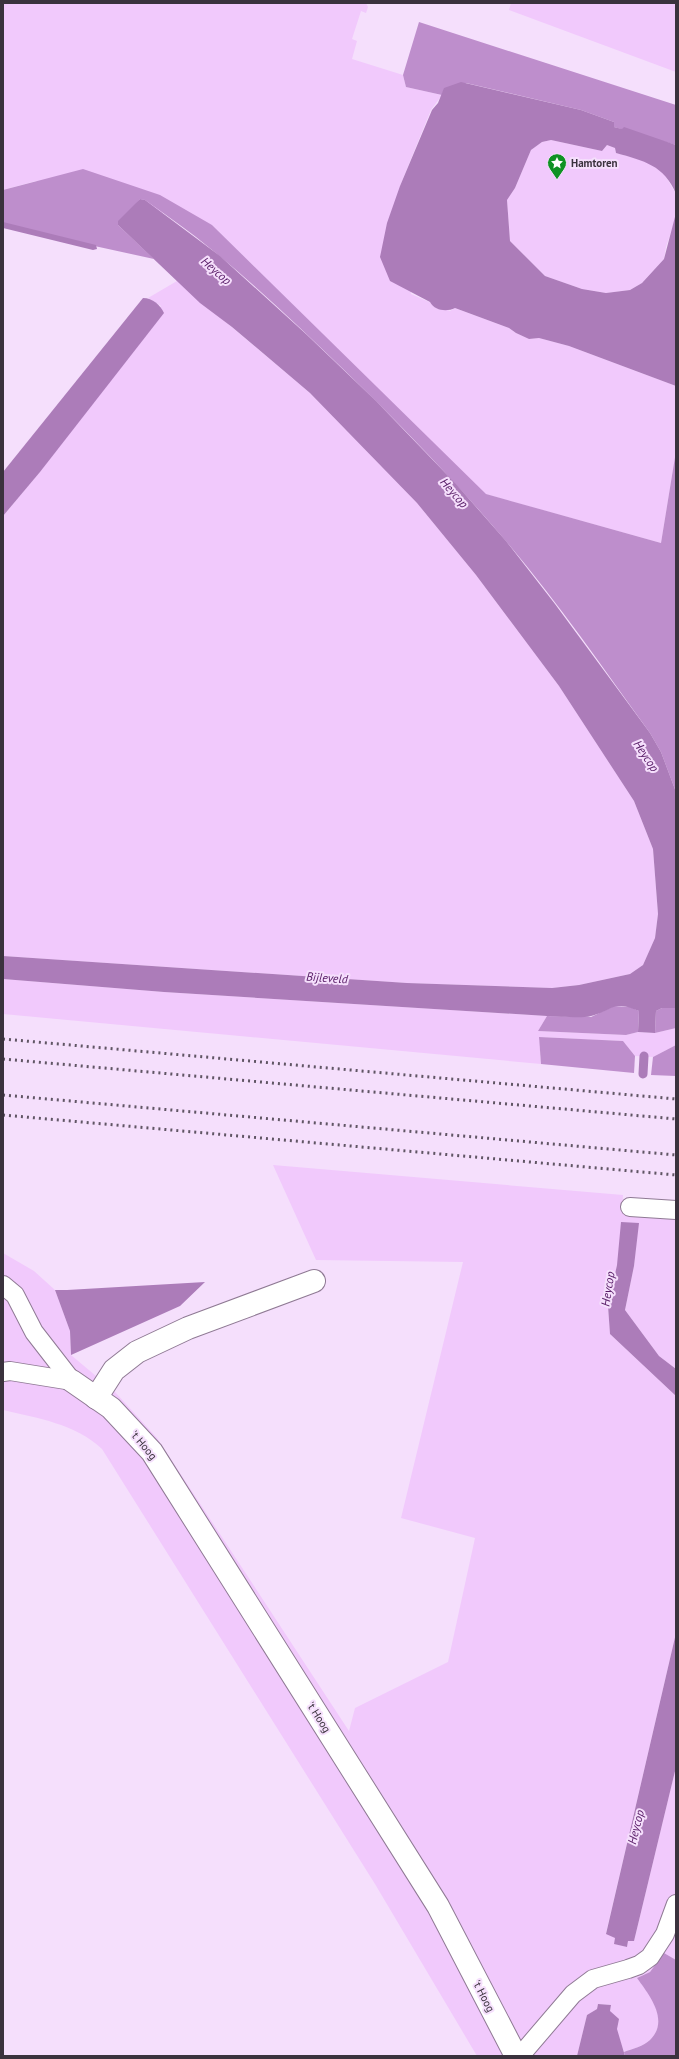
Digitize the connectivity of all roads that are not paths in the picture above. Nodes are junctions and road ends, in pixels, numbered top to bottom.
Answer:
1 (630, 1207) dead end
2 (676, 1210) edge
3 (314, 1281) dead end
4 (3, 1285) edge
5 (3, 1372) edge
6 (72, 1381) junction
7 (96, 1398) junction
8 (676, 1904) edge
9 (516, 2056) edge
10 (520, 2056) edge

1 - 2 lane
3 - 7 street
4 - 6 lane
5 - 6 lane, 't Hoog
6 - 7 street, 't Hoog
7 - 9 street, 't Hoog
8 - 10 lane

